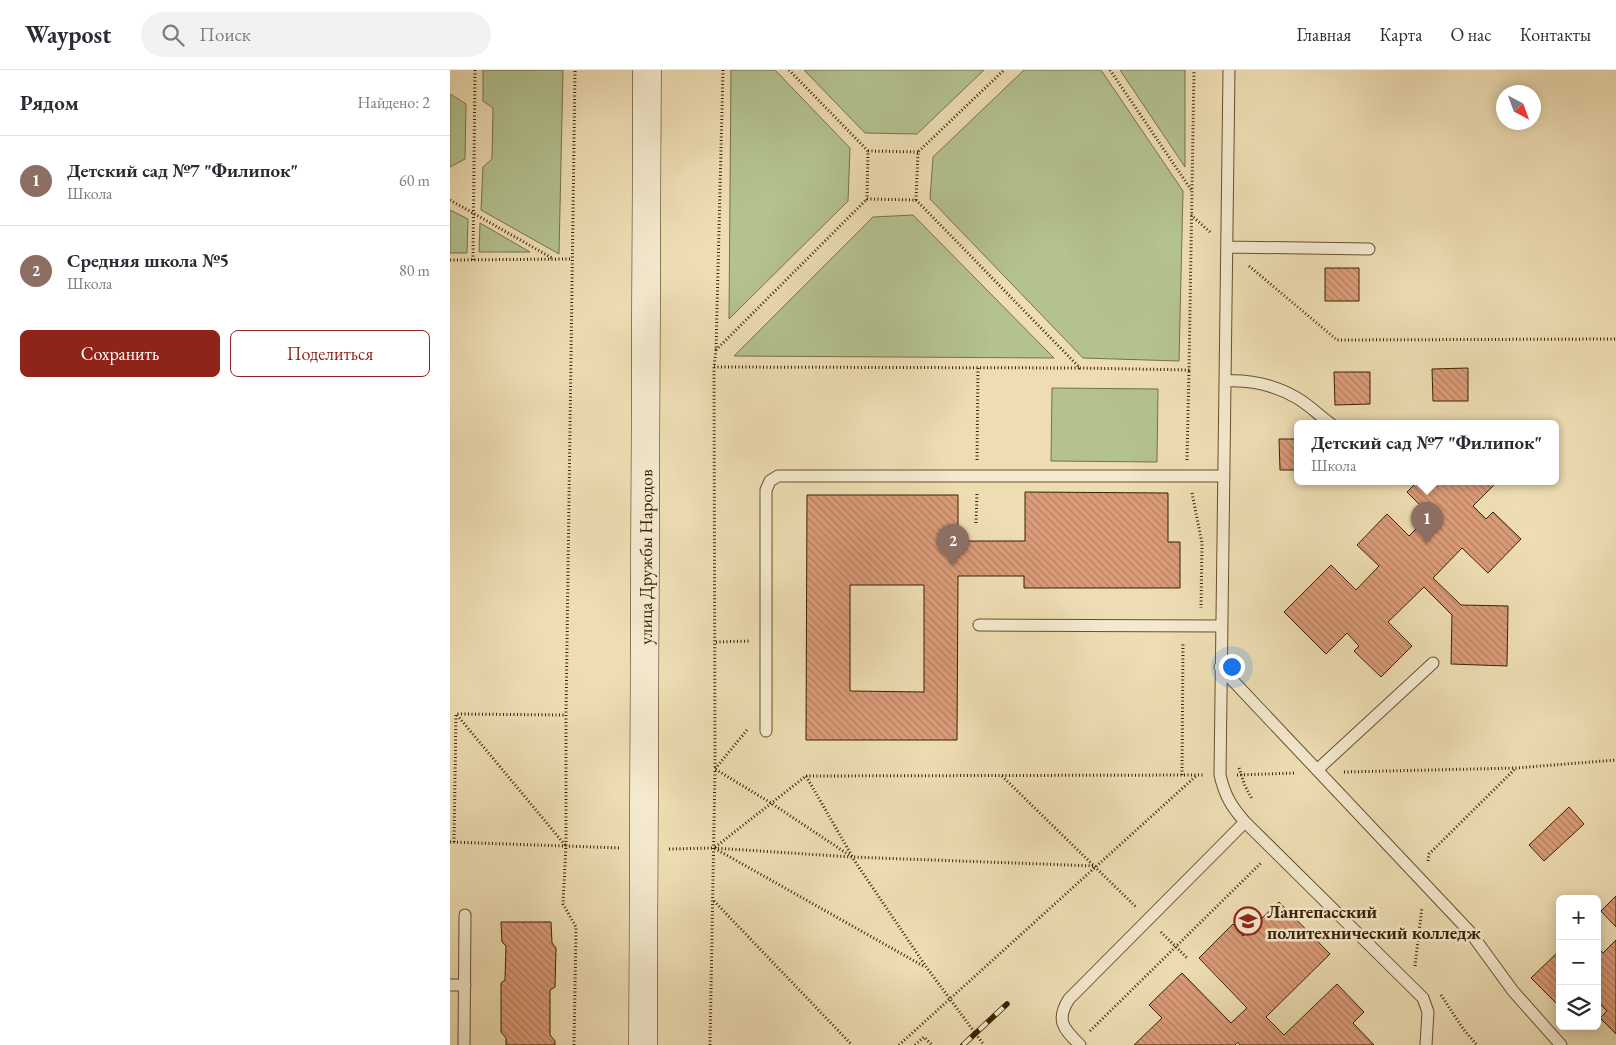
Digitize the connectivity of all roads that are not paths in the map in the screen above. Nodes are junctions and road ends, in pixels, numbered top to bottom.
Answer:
1 (647, 70) edge
2 (1229, 70) edge
3 (1227, 247) junction
4 (1368, 249) dead end
5 (1226, 381) junction
6 (1325, 420) edge
7 (1224, 476) junction
8 (979, 625) dead end
9 (1221, 626) junction
10 (1433, 663) dead end
11 (1220, 667) junction
12 (766, 731) dead end
13 (1317, 770) junction
14 (1246, 822) junction
15 (465, 915) dead end
16 (450, 985) edge
17 (464, 985) junction
18 (1079, 1044) edge
19 (464, 1045) edge
20 (643, 1045) edge
21 (1426, 1045) edge
22 (1561, 1045) edge

1 - 20 street, улица Дружбы Народов
2 - 3 lane
3 - 4 lane
3 - 5 lane
5 - 6 lane
5 - 7 lane
7 - 9 lane
7 - 12 lane
8 - 9 lane
9 - 11 lane
10 - 13 lane
11 - 13 lane
11 - 14 lane
13 - 22 lane
14 - 18 lane
14 - 21 lane
15 - 17 lane
16 - 17 lane
17 - 19 lane

